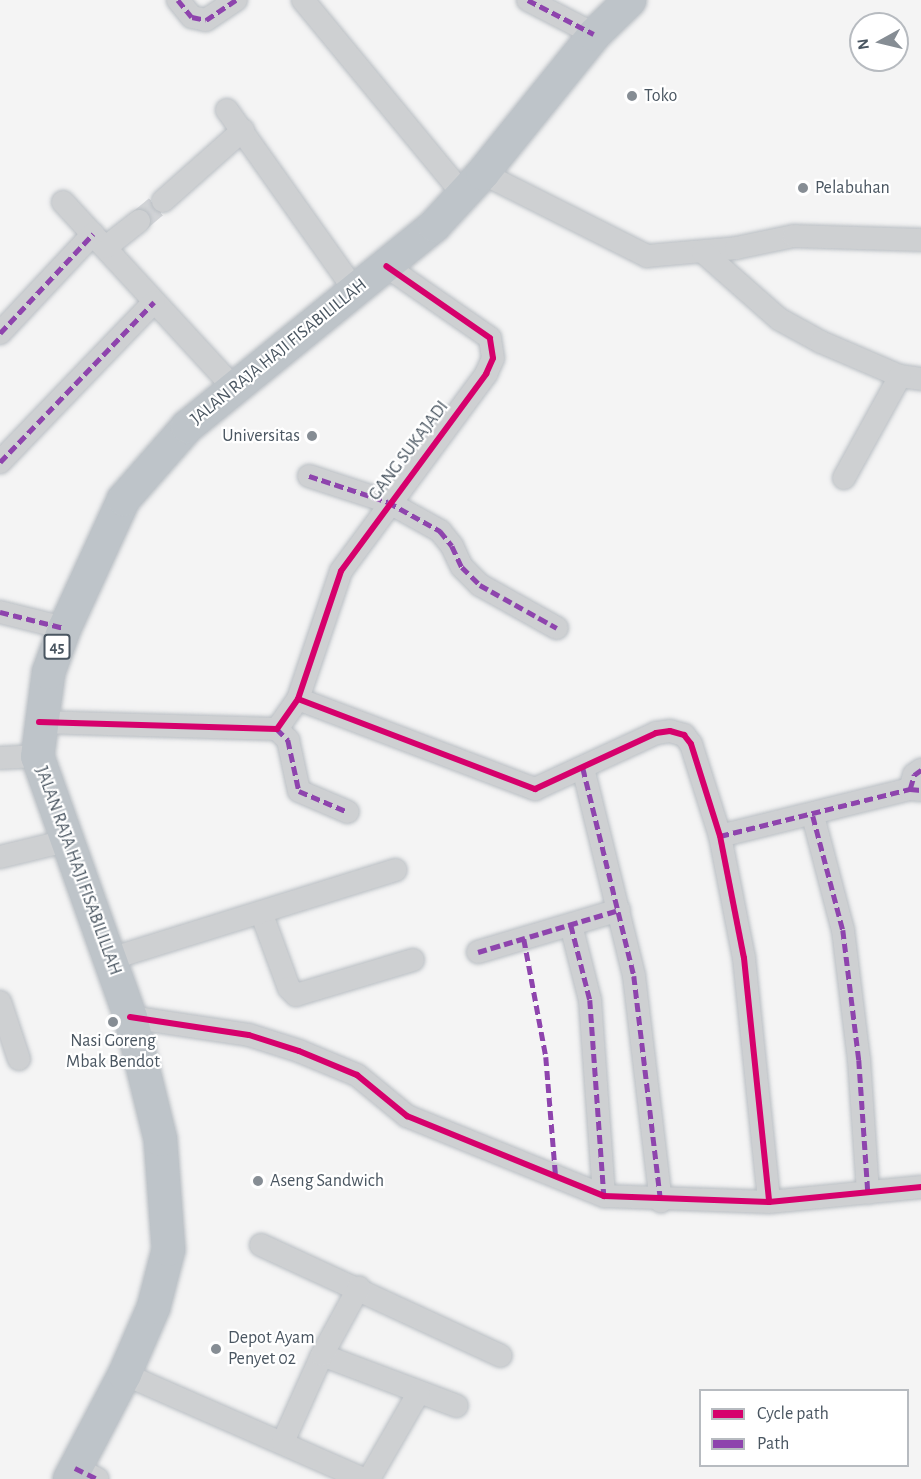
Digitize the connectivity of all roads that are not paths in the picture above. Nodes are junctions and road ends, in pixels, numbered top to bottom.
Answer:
1 (178, 0) edge
2 (236, 0) edge
3 (303, 0) edge
4 (528, 0) edge
5 (629, 0) edge
6 (594, 34) junction
7 (227, 110) dead end
8 (243, 130) junction
9 (472, 183) junction
10 (164, 201) tunnel mouth
11 (63, 202) dead end
12 (139, 221) tunnel mouth
13 (921, 240) edge
14 (100, 241) junction
15 (703, 252) junction
16 (386, 266) junction
17 (355, 291) junction
18 (154, 302) junction
19 (0, 333) edge
20 (910, 377) edge
21 (232, 386) junction
22 (0, 462) edge
23 (309, 476) dead end
24 (844, 478) dead end
25 (388, 502) junction
26 (0, 612) edge
27 (63, 628) junction
28 (557, 628) dead end
29 (298, 699) junction
30 (39, 722) junction
31 (277, 729) junction
32 (37, 756) junction
33 (0, 758) edge
34 (583, 768) junction
35 (917, 783) edge
36 (348, 812) dead end
37 (813, 816) junction
38 (720, 836) junction
39 (66, 841) junction
40 (0, 856) edge
41 (395, 870) dead end
42 (619, 910) junction
43 (261, 912) junction
44 (571, 925) junction
45 (478, 952) dead end
46 (110, 959) junction
47 (413, 960) dead end
48 (2, 1015) edge
49 (130, 1017) junction
50 (19, 1059) dead end
51 (921, 1186) edge
52 (868, 1193) junction
53 (604, 1196) junction
54 (661, 1201) junction
55 (769, 1202) junction
56 (261, 1245) dead end
57 (358, 1287) junction
58 (322, 1355) junction
59 (501, 1356) dead end
60 (124, 1374) junction
61 (419, 1392) junction
62 (457, 1406) dead end
63 (283, 1442) junction
64 (81, 1475) edge
65 (363, 1479) edge
66 (369, 1479) edge

1 - 2 street
3 - 9 street
4 - 6 street
5 - 6 highway, JALAN RAJA HAJI FISABILILLAH / 45
6 - 9 highway, JALAN RAJA HAJI FISABILILLAH / 45
7 - 8 street
8 - 10 street
8 - 17 street
9 - 15 street
9 - 16 highway, JALAN RAJA HAJI FISABILILLAH / 45
11 - 14 street
12 - 14 street
13 - 15 street
14 - 18 street
14 - 19 street
15 - 20 street
16 - 17 highway, JALAN RAJA HAJI FISABILILLAH / 45
16 - 25 street, GANG SUKAJADI
17 - 21 highway, JALAN RAJA HAJI FISABILILLAH / 45
18 - 21 street
18 - 22 street
20 - 24 street
21 - 27 highway, JALAN RAJA HAJI FISABILILLAH / 45
23 - 25 street
25 - 28 street
25 - 29 street, GANG SUKAJADI
26 - 27 street
27 - 30 highway, JALAN RAJA HAJI FISABILILLAH / 45
29 - 31 street, GANG SUKAJADI
29 - 34 street
30 - 31 street
30 - 32 highway, JALAN RAJA HAJI FISABILILLAH / 45
31 - 36 street
32 - 33 street
32 - 39 highway, JALAN RAJA HAJI FISABILILLAH / 45
34 - 38 street
34 - 42 street
35 - 37 street
37 - 38 street
37 - 52 street
38 - 55 street
39 - 40 street
39 - 46 highway, JALAN RAJA HAJI FISABILILLAH / 45
41 - 43 street
42 - 44 street
42 - 54 street
43 - 46 street
43 - 47 street
44 - 45 street
44 - 53 street
46 - 49 highway, JALAN RAJA HAJI FISABILILLAH / 45
48 - 50 street
49 - 53 street
49 - 60 highway, JALAN RAJA HAJI FISABILILLAH / 45
51 - 52 street
52 - 55 street
53 - 54 street
54 - 55 street
56 - 57 street
57 - 58 street
57 - 59 street
58 - 61 street
58 - 63 street
60 - 63 street
60 - 64 highway, JALAN RAJA HAJI FISABILILLAH / 45
61 - 62 street
61 - 66 street
63 - 65 street

